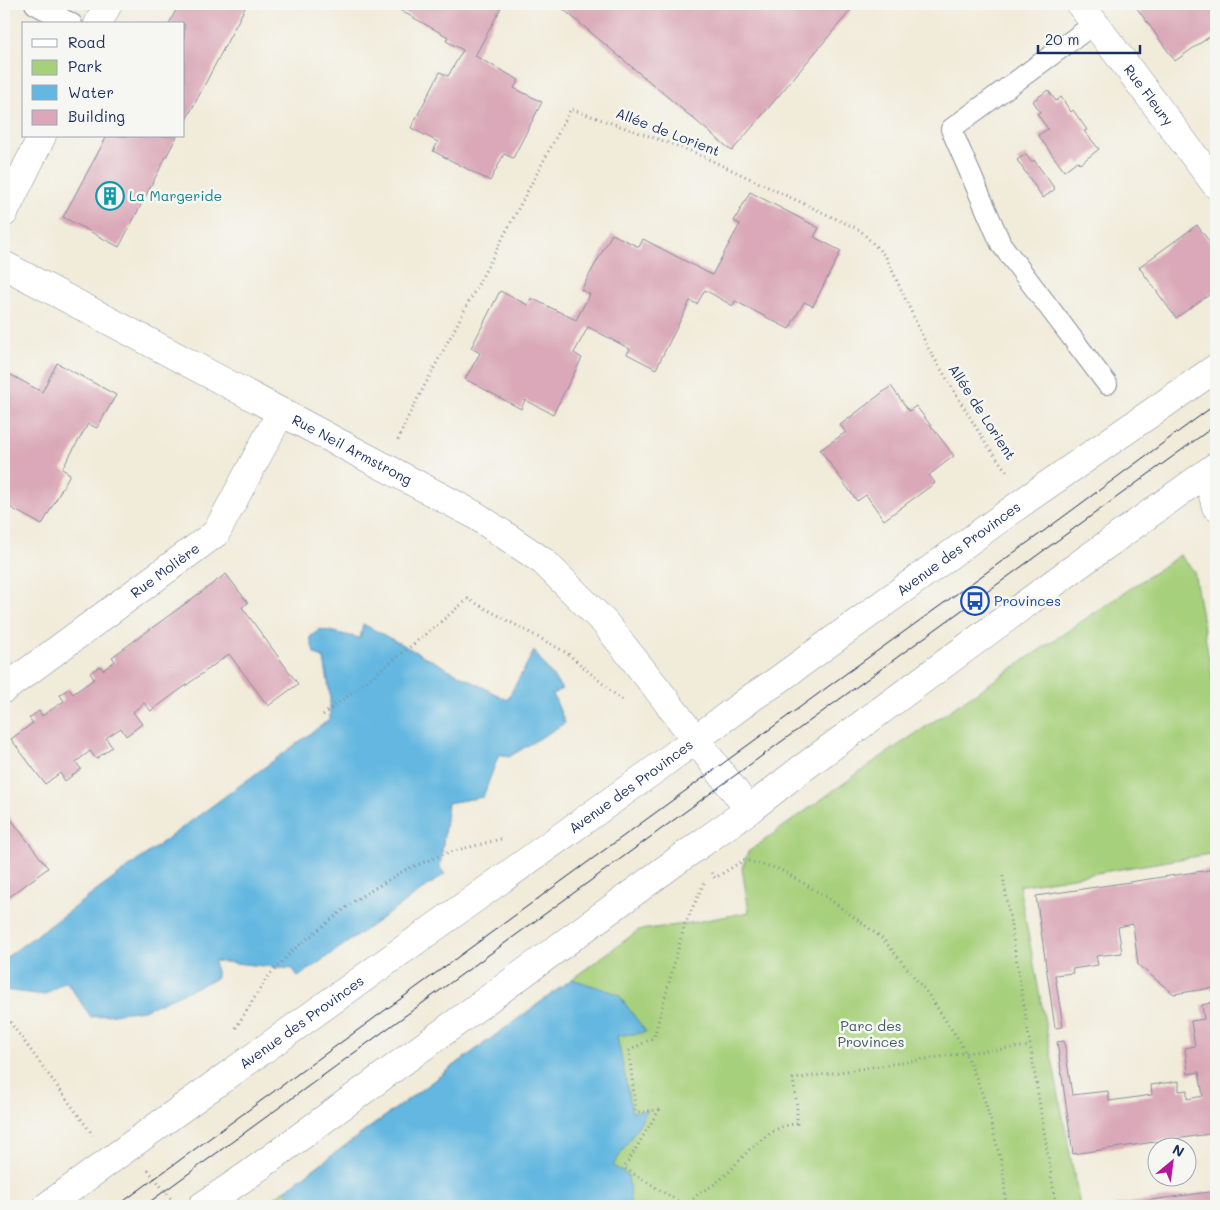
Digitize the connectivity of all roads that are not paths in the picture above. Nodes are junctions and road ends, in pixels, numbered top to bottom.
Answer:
1 (34, 4) edge
2 (108, 4) edge
3 (1087, 14) edge
4 (68, 22) edge
5 (99, 22) edge
6 (41, 138) edge
7 (1216, 185) edge
8 (4, 213) edge
9 (4, 265) edge
10 (1216, 368) edge
11 (1107, 384) dead end
12 (281, 412) junction
13 (1211, 469) edge
14 (1216, 507) edge
15 (4, 688) edge
16 (696, 740) junction
17 (749, 810) junction
18 (47, 1206) edge
19 (202, 1206) edge

1 - 4 lane
2 - 5 street
3 - 7 street, Rue Fleury
3 - 11 lane
6 - 8 street
9 - 12 street, Rue Neil Armstrong
10 - 16 street, Avenue des Provinces
12 - 15 street, Rue Molière
12 - 16 street, Rue Neil Armstrong
13 - 14 street
13 - 17 street
16 - 17 street, Rue Neil Armstrong
16 - 18 street, Avenue des Provinces
17 - 19 street

